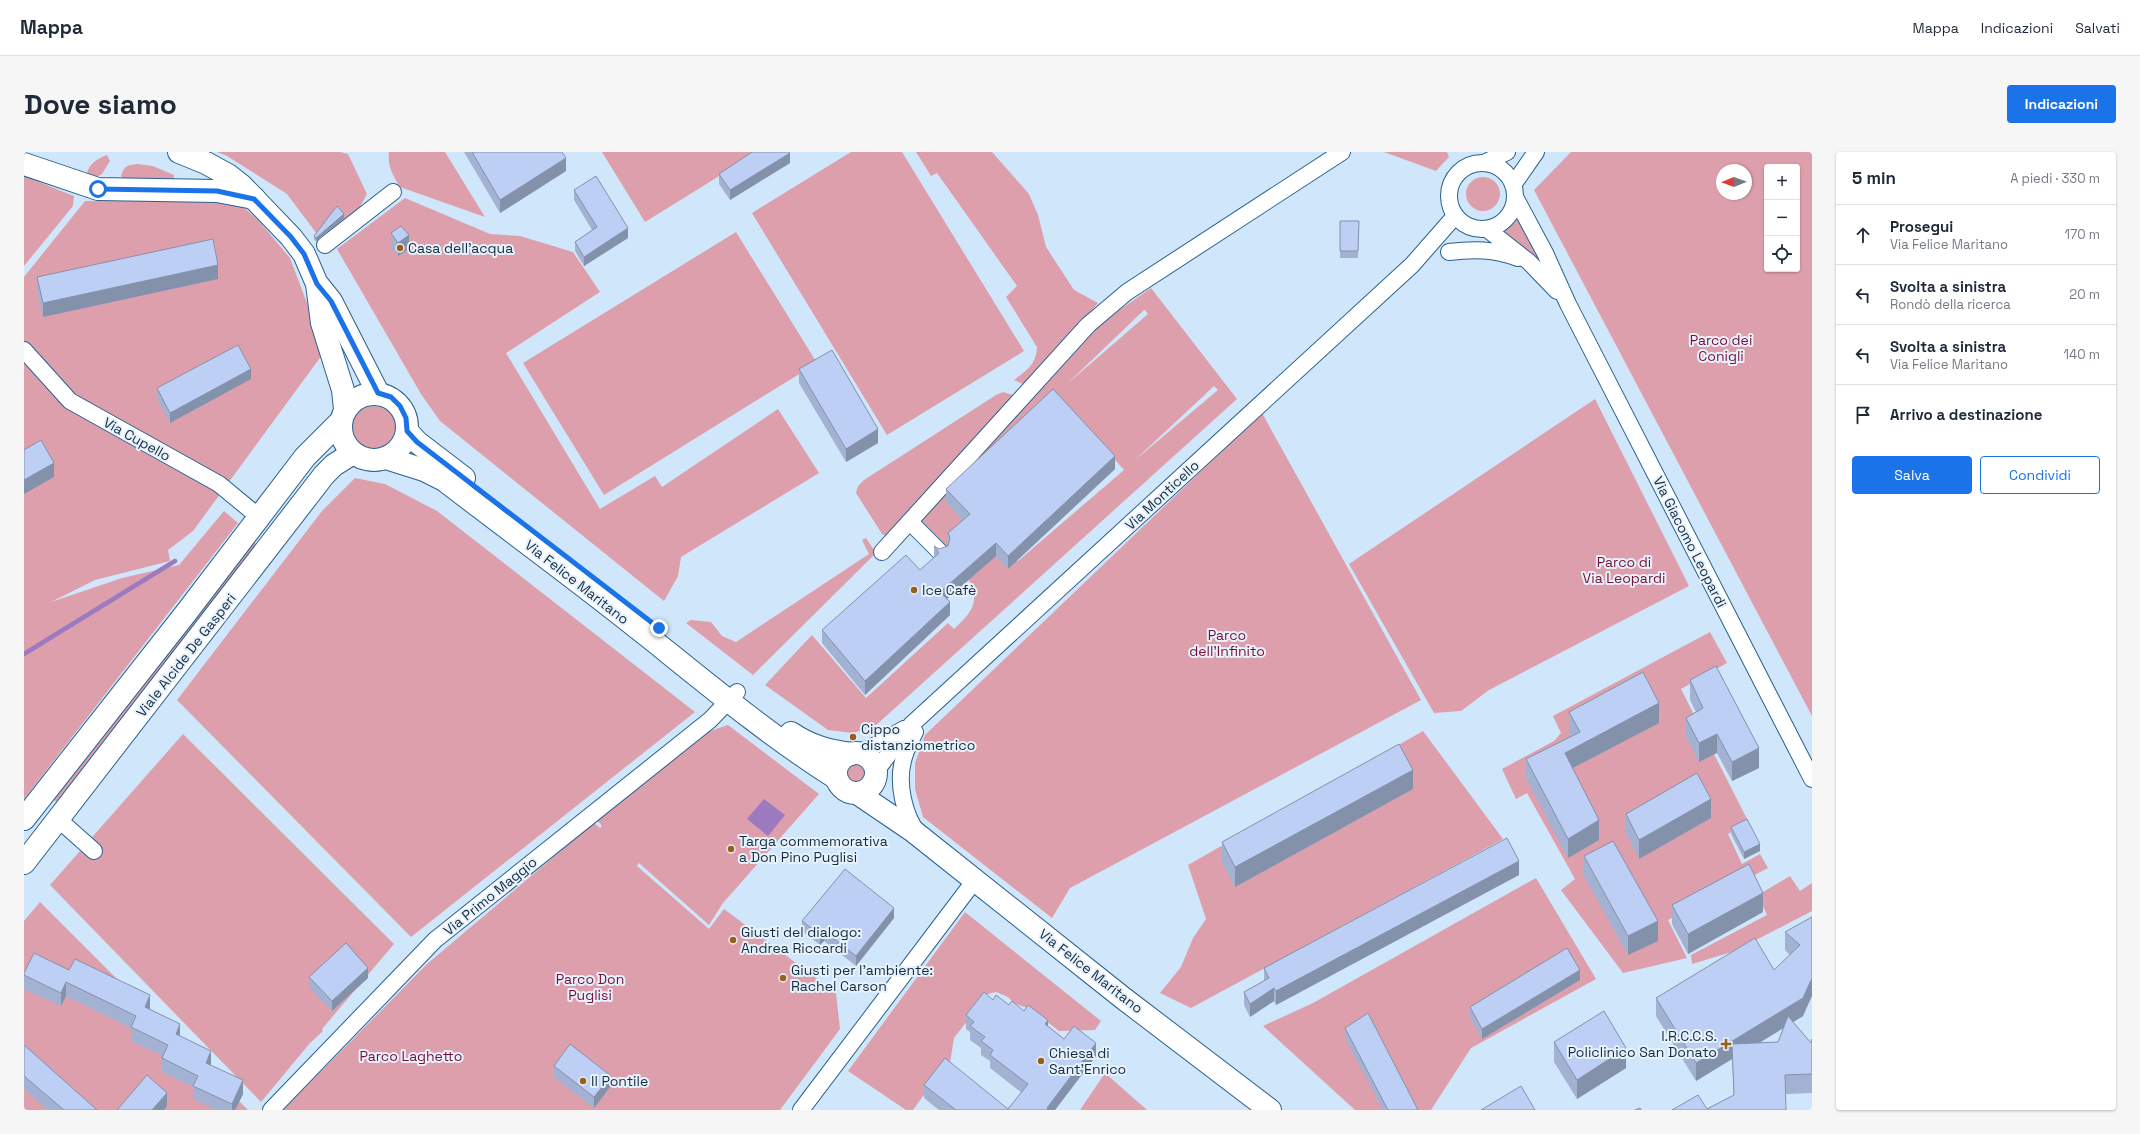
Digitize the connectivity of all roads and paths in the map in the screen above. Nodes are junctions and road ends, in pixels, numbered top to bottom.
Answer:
1 (179, 152) edge
2 (1342, 152) edge
3 (1506, 152) edge
4 (1536, 152) edge
5 (1478, 160) edge
6 (24, 164) edge
7 (1514, 191) junction
8 (393, 192) dead end
9 (254, 199) junction
10 (1455, 216) junction
11 (1485, 229) junction
12 (325, 245) dead end
13 (1449, 252) junction
14 (1529, 262) junction
15 (1412, 264) junction
16 (317, 284) junction
17 (1568, 304) junction
18 (24, 350) edge
19 (378, 393) junction
20 (343, 415) junction
21 (407, 431) junction
22 (353, 453) junction
23 (386, 458) junction
24 (259, 517) junction
25 (910, 522) junction
26 (280, 533) junction
27 (882, 552) dead end
28 (940, 553) edge
29 (950, 690) junction
30 (733, 697) junction
31 (911, 725) junction
32 (856, 754) junction
33 (876, 775) junction
34 (836, 778) junction
35 (1812, 779) edge
36 (857, 793) junction
37 (38, 802) junction
38 (24, 819) edge
39 (58, 819) junction
40 (918, 835) junction
41 (94, 851) dead end
42 (24, 863) edge
43 (975, 880) junction
44 (271, 1110) edge
45 (801, 1110) edge
46 (1270, 1110) edge

1 - 9 street
2 - 25 street
3 - 5 street
4 - 7 street
5 - 7 street
5 - 10 street
6 - 9 street
7 - 11 street
7 - 17 street, Via Giacomo Leopardi
8 - 12 street
9 - 16 street
10 - 11 street
10 - 15 street, Via Monticello
11 - 13 street, Via Monticello
11 - 14 street, Via Giacomo Leopardi
13 - 14 street, Via Giacomo Leopardi
13 - 15 street, Via Monticello
14 - 17 street, Via Giacomo Leopardi
15 - 29 street, Via Monticello
16 - 19 street
16 - 20 street
17 - 35 street, Via Giacomo Leopardi
18 - 24 street, Via Cupello
19 - 20 street
19 - 21 street
20 - 22 street
20 - 24 street, Viale Alcide De Gasperi
21 - 23 street
21 - 30 street, Via Felice Maritano
22 - 23 street
22 - 26 street, Viale Alcide De Gasperi
23 - 30 street, Via Felice Maritano
24 - 26 street
24 - 37 street, Viale Alcide De Gasperi
25 - 27 street
25 - 28 street
26 - 39 street, Viale Alcide De Gasperi
29 - 31 street, Via Monticello
29 - 40 street
30 - 32 street, Via Felice Maritano
30 - 34 street, Via Felice Maritano
30 - 44 street, Via Primo Maggio
31 - 32 street, Via Monticello
31 - 33 street, Via Monticello
32 - 33 street
32 - 34 street
33 - 36 street
33 - 40 street, Via Felice Maritano
34 - 36 street
36 - 40 street, Via Felice Maritano
37 - 38 street, Viale Alcide De Gasperi
37 - 39 street
39 - 41 street
39 - 42 street, Viale Alcide De Gasperi
40 - 43 street, Via Felice Maritano
43 - 45 street
43 - 46 street, Via Felice Maritano

